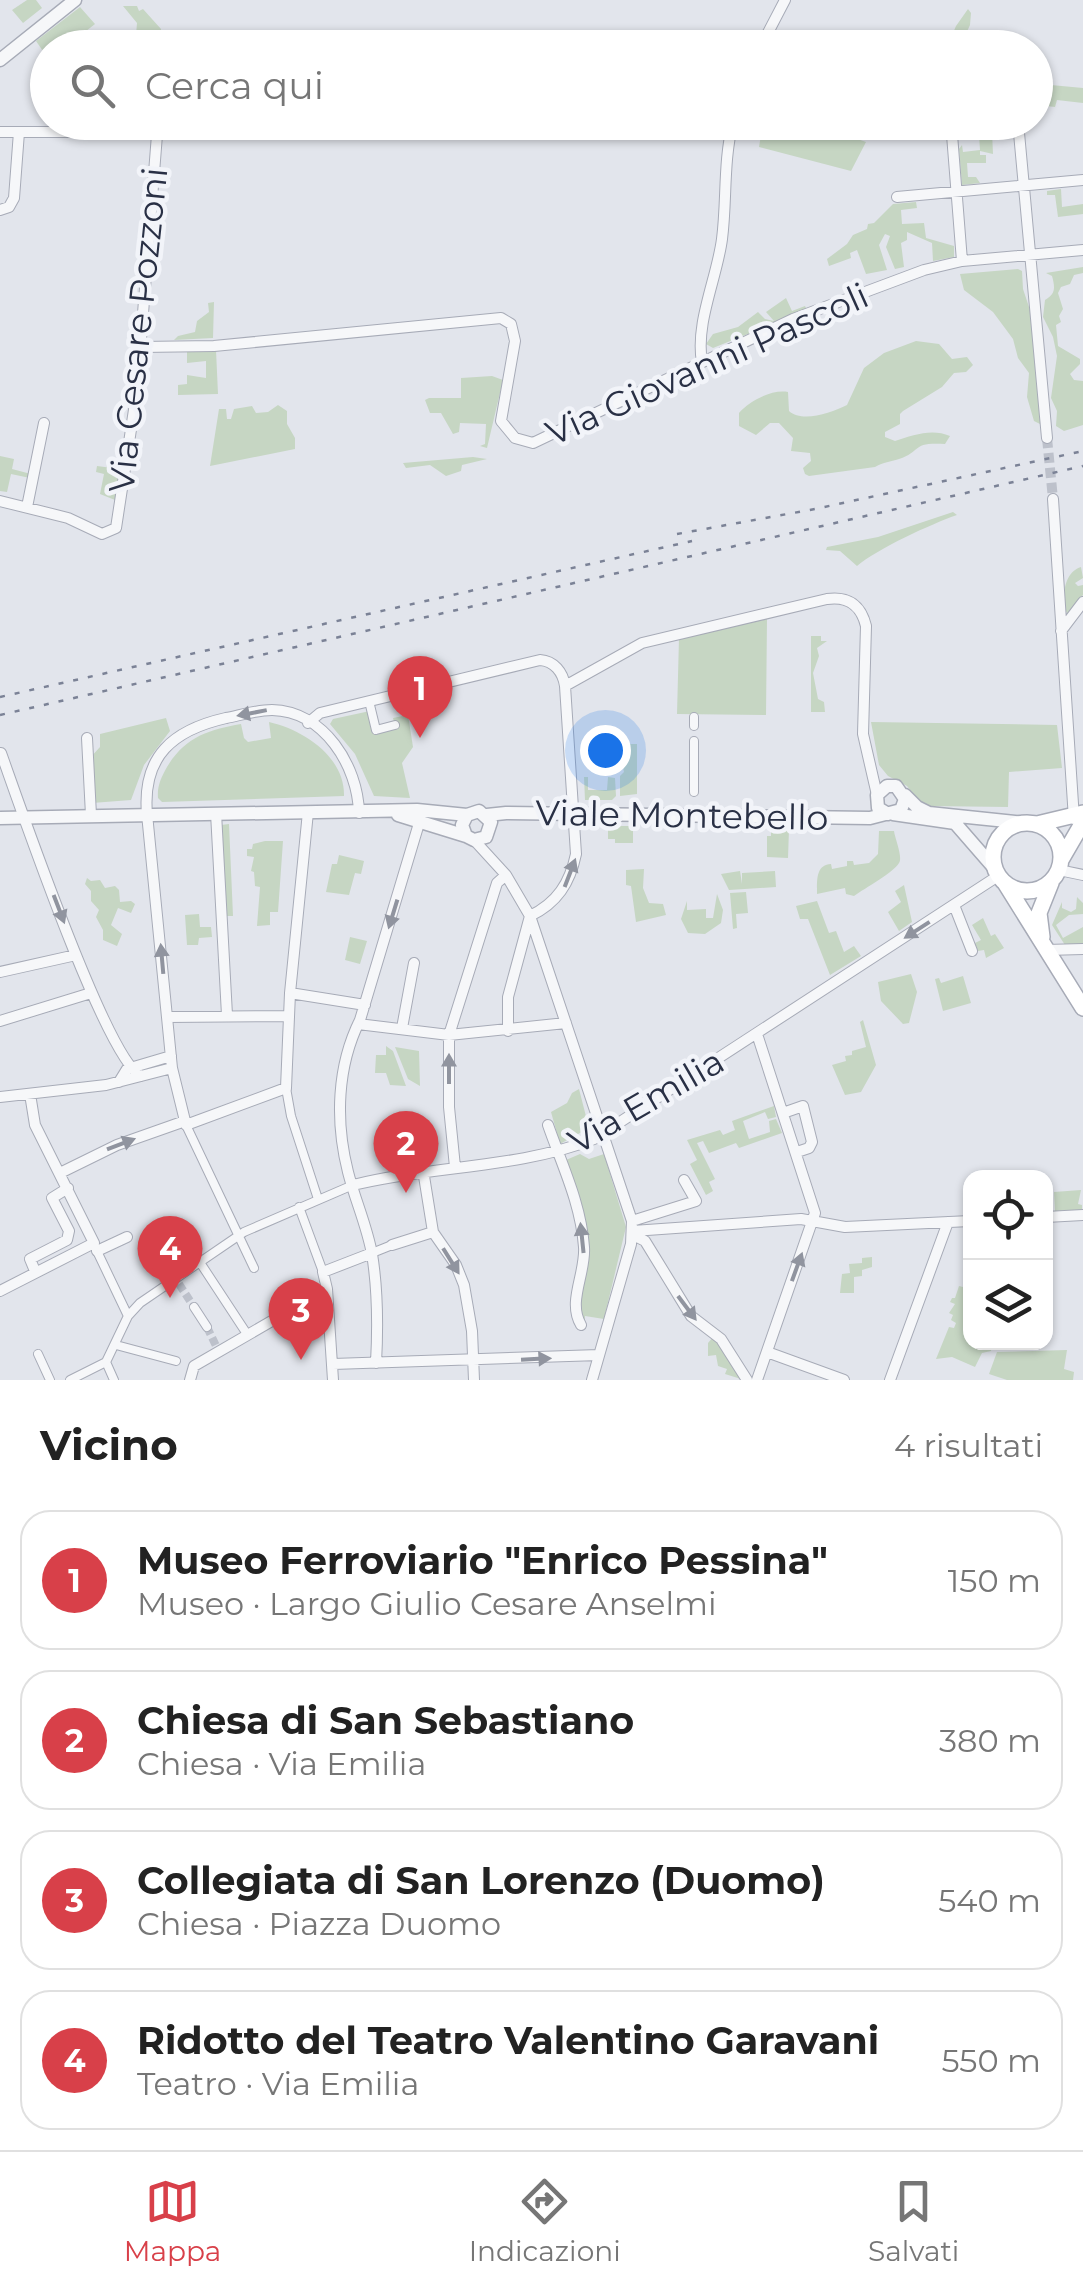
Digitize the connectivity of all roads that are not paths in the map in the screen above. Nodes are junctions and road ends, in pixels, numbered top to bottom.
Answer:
1 (75, 0) edge
2 (785, 0) edge
3 (38, 30) edge
4 (769, 30) edge
5 (30, 36) edge
6 (0, 60) edge
7 (0, 132) edge
8 (19, 132) junction
9 (30, 132) edge
10 (157, 140) edge
11 (730, 140) edge
12 (952, 140) edge
13 (1020, 140) edge
14 (1083, 180) edge
15 (1024, 185) junction
16 (956, 192) junction
17 (897, 197) dead end
18 (0, 210) edge
19 (1083, 250) edge
20 (1032, 255) junction
21 (962, 261) junction
22 (142, 347) junction
23 (702, 362) junction
24 (44, 423) dead end
25 (1047, 438) tunnel mouth
26 (1053, 499) tunnel mouth
27 (0, 501) edge
28 (27, 507) junction
29 (1083, 602) edge
30 (1060, 632) junction
31 (564, 686) junction
32 (368, 702) junction
33 (308, 723) junction
34 (395, 725) dead end
35 (88, 738) dead end
36 (694, 741) dead end
37 (1, 753) edge
38 (867, 755) junction
39 (891, 785) junction
40 (694, 792) dead end
41 (904, 794) junction
42 (876, 798) junction
43 (216, 812) junction
44 (308, 812) junction
45 (359, 812) junction
46 (436, 812) junction
47 (381, 813) junction
48 (147, 814) junction
49 (575, 814) junction
50 (890, 814) junction
51 (467, 815) junction
52 (90, 816) junction
53 (24, 817) junction
54 (852, 817) junction
55 (0, 818) edge
56 (1080, 818) edge
57 (420, 820) junction
58 (489, 824) junction
59 (1031, 824) junction
60 (470, 838) junction
61 (498, 865) junction
62 (1058, 869) junction
63 (506, 875) junction
64 (1083, 875) edge
65 (999, 876) junction
66 (954, 905) junction
67 (530, 916) junction
68 (1045, 948) junction
69 (1083, 948) edge
70 (972, 951) dead end
71 (76, 955) junction
72 (414, 963) dead end
73 (0, 972) edge
74 (92, 993) junction
75 (290, 993) junction
76 (1080, 1000) edge
77 (365, 1005) junction
78 (227, 1015) junction
79 (288, 1016) junction
80 (167, 1017) junction
81 (0, 1021) edge
82 (566, 1023) junction
83 (358, 1024) junction
84 (402, 1028) junction
85 (508, 1031) junction
86 (757, 1034) junction
87 (449, 1035) junction
88 (171, 1062) junction
89 (129, 1068) junction
90 (141, 1076) junction
91 (119, 1082) junction
92 (286, 1088) junction
93 (30, 1094) junction
94 (0, 1096) edge
95 (783, 1112) junction
96 (185, 1123) junction
97 (548, 1124) dead end
98 (604, 1134) junction
99 (797, 1152) junction
100 (558, 1153) junction
101 (454, 1166) junction
102 (423, 1170) junction
103 (60, 1173) junction
104 (684, 1180) dead end
105 (353, 1185) junction
106 (68, 1188) junction
107 (318, 1199) junction
108 (298, 1207) junction
109 (1083, 1215) edge
110 (1053, 1217) edge
111 (814, 1220) junction
112 (963, 1221) edge
113 (948, 1222) junction
114 (632, 1229) junction
115 (433, 1232) junction
116 (68, 1236) junction
117 (127, 1237) dead end
118 (239, 1237) junction
119 (392, 1245) joint
120 (93, 1246) junction
121 (372, 1252) junction
122 (201, 1264) junction
123 (254, 1268) dead end
124 (35, 1272) junction
125 (322, 1272) junction
126 (328, 1289) junction
127 (0, 1291) edge
128 (194, 1306) tunnel mouth
129 (128, 1316) junction
130 (580, 1325) dead end
131 (206, 1327) tunnel mouth
132 (246, 1334) junction
133 (116, 1345) junction
134 (767, 1352) junction
135 (38, 1354) dead end
136 (599, 1355) junction
137 (474, 1361) junction
138 (106, 1362) junction
139 (333, 1364) junction
140 (376, 1364) junction
141 (185, 1368) edge
142 (50, 1380) edge
143 (70, 1380) edge
144 (114, 1380) edge
145 (334, 1380) edge
146 (474, 1380) edge
147 (592, 1380) edge
148 (746, 1380) edge
149 (757, 1380) edge
150 (844, 1380) edge
151 (890, 1380) edge

1 - 3 street
2 - 4 street
5 - 6 street
7 - 8 street
8 - 9 street
8 - 18 street
10 - 22 street, Via Cesare Pozzoni
11 - 23 street
12 - 16 street
13 - 15 street
14 - 15 street
15 - 16 street
15 - 20 street
16 - 17 street
16 - 21 street
19 - 20 street, Via Giovanni Pascoli
20 - 21 street, Via Giovanni Pascoli
20 - 25 street
21 - 23 street, Via Giovanni Pascoli
22 - 23 street, Via Giovanni Pascoli
22 - 28 street, Via Cesare Pozzoni
24 - 28 street
26 - 30 street
27 - 28 street
29 - 30 street
30 - 56 street
31 - 32 street
31 - 38 street
31 - 49 street
32 - 33 street
32 - 34 street
33 - 45 street
33 -> 48 street
35 - 52 street
36 - 40 street
37 - 53 street
38 - 39 street
38 - 42 street
39 - 41 street
39 - 42 street, Viale Montebello
41 - 50 street
41 - 59 street
42 - 50 street, Viale Montebello
42 - 54 street, Viale Montebello
43 - 44 street
43 - 48 street
43 - 78 street
44 - 45 street
44 - 75 street
45 - 47 street
46 - 47 street
46 - 51 street
46 - 57 street
47 - 57 street
48 - 52 street
80 -> 48 street
49 - 54 street, Viale Montebello
49 - 58 street, Viale Montebello
67 -> 49 street
50 - 54 street, Viale Montebello
50 - 65 street, Viale Montebello
51 - 58 street
51 - 60 street
52 - 53 street
53 - 55 street
53 -> 71 street
56 - 59 main road
56 - 62 main road
57 - 60 street
57 -> 77 street
58 - 60 street
58 - 61 street
59 - 62 main road
59 - 65 main road
60 - 61 street
61 - 63 street
62 - 64 street
62 - 65 main road
62 - 68 main road
63 - 67 street
63 - 87 street
65 - 66 street, Via Emilia
65 - 68 main road
66 - 70 street
66 -> 86 street, Via Emilia
67 - 82 street
67 - 85 street
68 - 69 street
68 - 76 main road
71 - 73 street
71 - 74 street
72 - 84 street
74 - 81 street
74 - 89 street
75 - 77 street
75 - 79 street
77 - 83 street
78 - 79 street
78 - 80 street
79 - 92 street
80 - 88 street
82 - 85 street
82 - 98 street
83 - 84 street
83 - 105 street
84 - 87 street
85 - 87 street
86 - 95 street
86 - 98 street, Via Emilia
101 -> 87 street
88 - 89 street
88 - 90 street
88 - 96 street
89 - 90 street
89 - 91 street
90 - 91 street
91 - 93 street
92 - 96 street
92 - 107 street
93 - 94 street
93 - 103 street
95 - 99 street
95 - 99 street
103 -> 96 street
96 - 118 street
97 - 100 street
98 - 100 street, Via Emilia
98 - 114 street
99 - 111 street
100 - 101 street, Via Emilia
130 -> 100 street
101 - 102 street, Via Emilia
102 - 105 street, Via Emilia
102 - 115 street
103 - 106 street
104 - 114 street
105 - 107 street, Via Emilia
105 - 121 street
106 - 116 street
106 - 120 street
107 - 108 street, Via Emilia
108 - 118 street, Via Emilia
108 - 125 street
109 - 110 street
111 - 113 street
111 - 114 street
134 -> 111 street
112 - 113 street
113 - 151 street
114 - 136 street
114 -> 148 street
115 - 119 street
115 -> 137 street
116 - 120 street
116 - 124 street
117 - 120 street
118 - 122 street, Via Emilia
118 - 123 street
119 - 121 street
120 - 124 street
120 - 129 street
121 - 125 street
121 - 140 street
122 - 129 street, Via Emilia
122 - 132 street
124 - 127 street
125 - 126 street
126 - 132 street
126 - 139 street
128 - 131 street
129 - 133 street
132 - 141 street
133 - 138 street
133 - 141 street
134 - 149 street
134 - 150 street
135 - 142 street
137 -> 136 street
136 - 147 street
137 - 140 street
137 - 146 street
138 - 143 street
138 - 144 street
139 - 140 street
139 - 145 street

